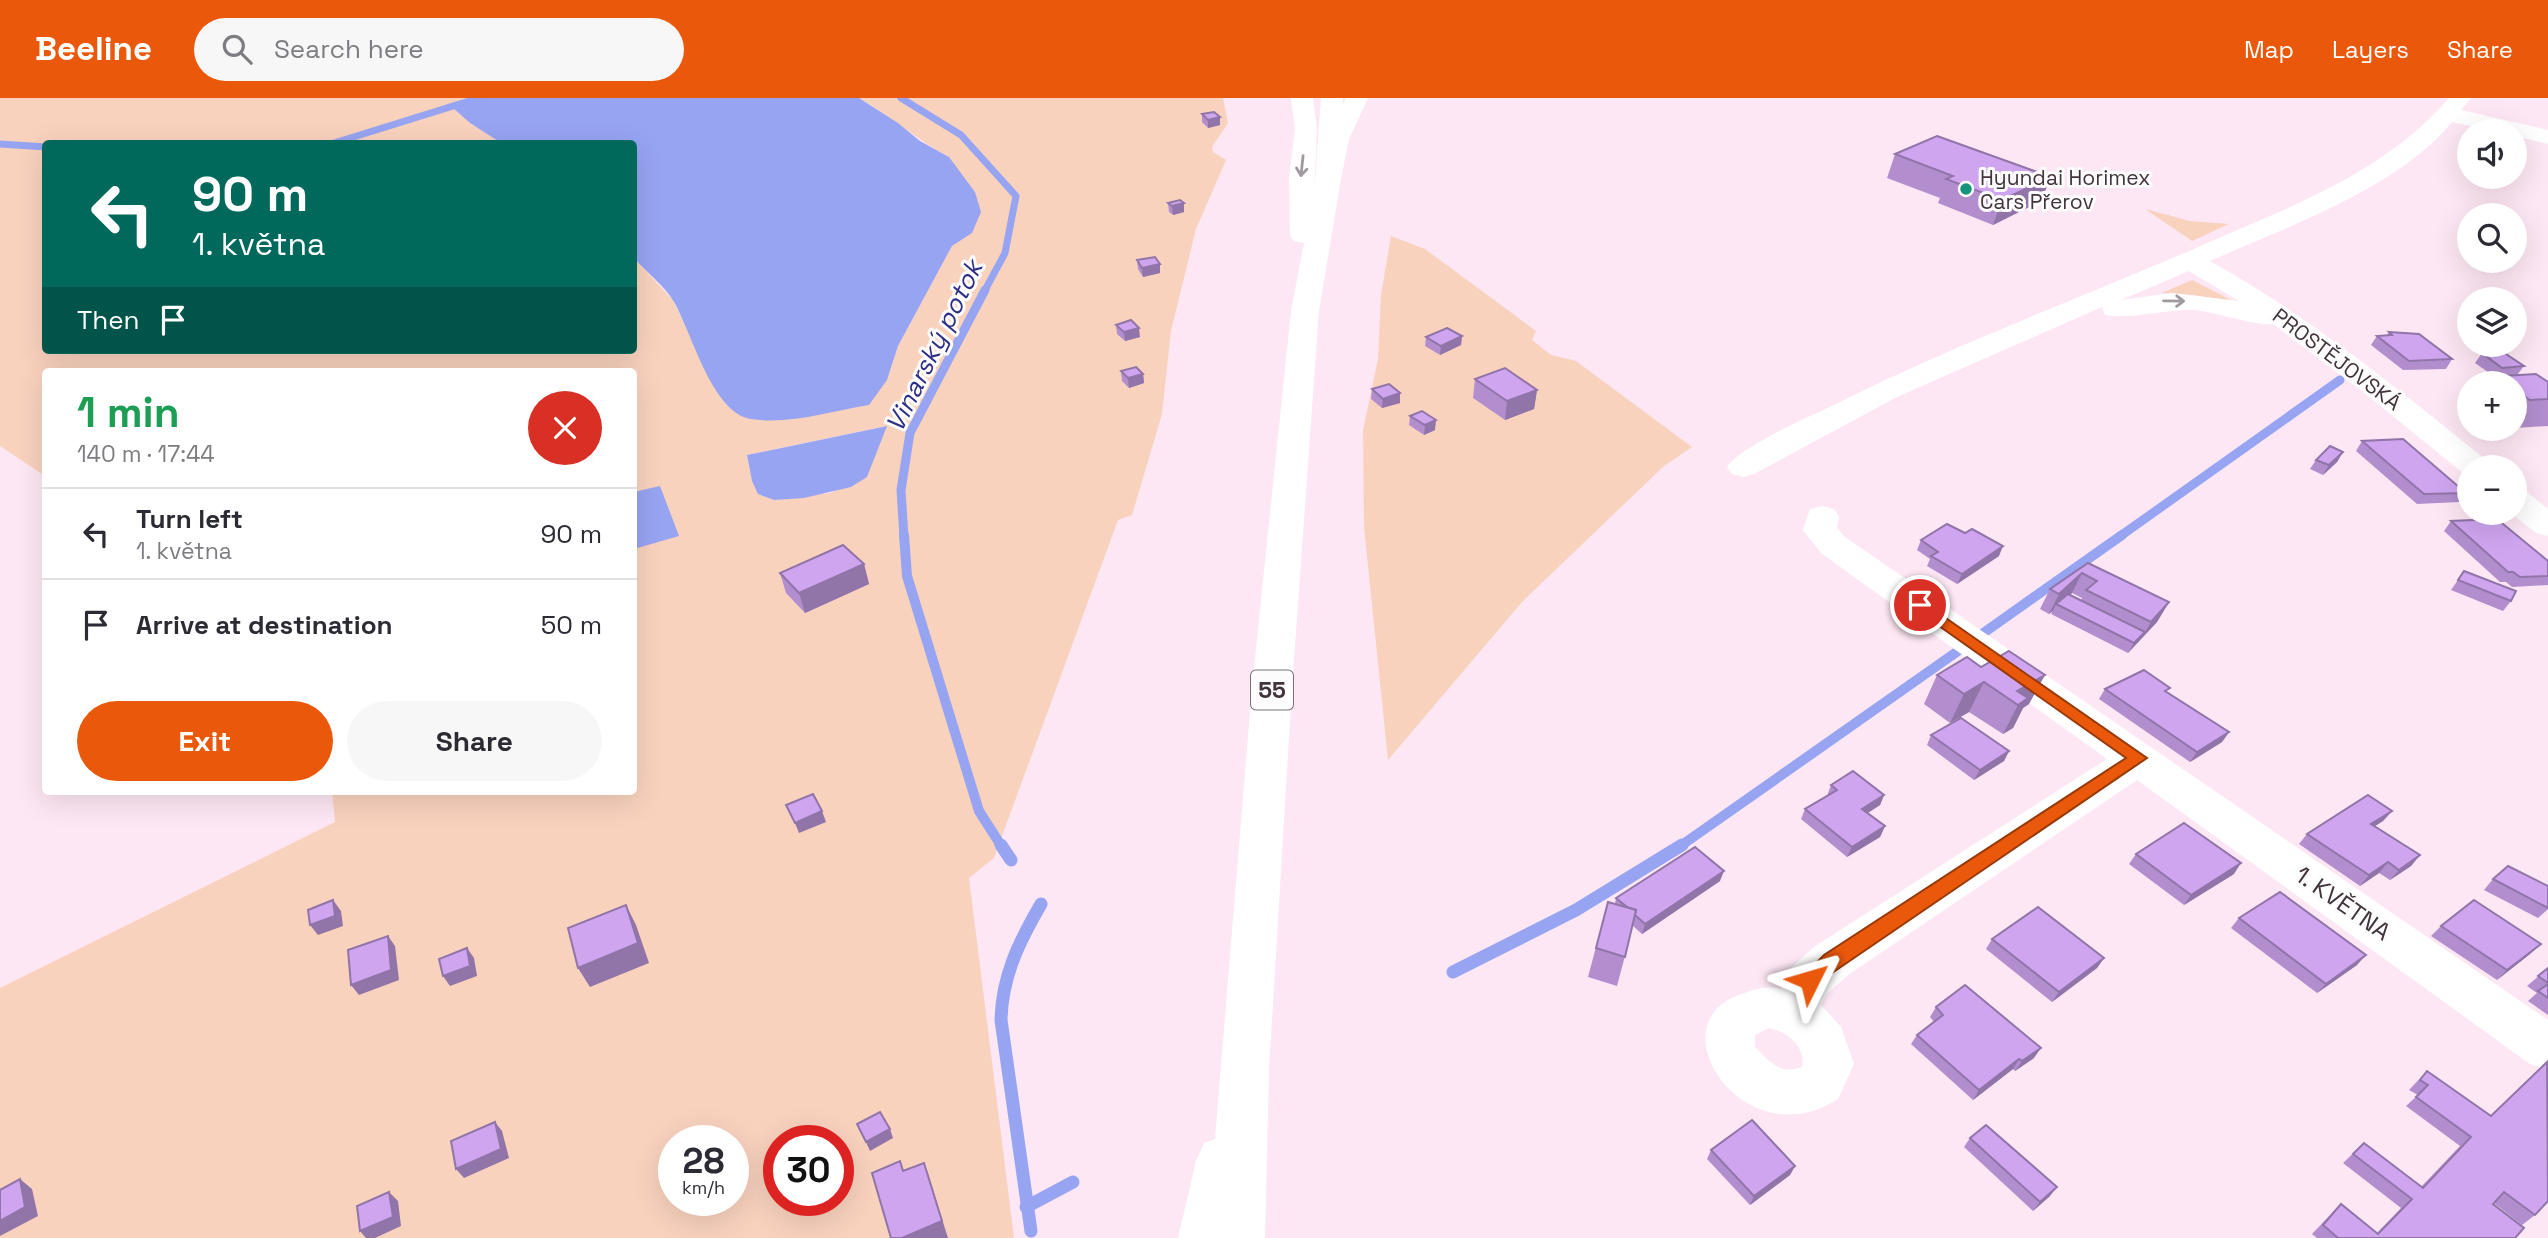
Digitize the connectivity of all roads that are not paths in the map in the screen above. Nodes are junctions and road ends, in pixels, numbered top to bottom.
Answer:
1 (1302, 98) edge
2 (1332, 98) edge
3 (1357, 98) edge
4 (2454, 106) edge
5 (2548, 136) edge
6 (1329, 179) junction
7 (2191, 261) junction
8 (1305, 311) junction
9 (2035, 327) junction
10 (2305, 333) junction
11 (2460, 455) edge
12 (1743, 467) dead end
13 (2527, 509) edge
14 (1822, 516) dead end
15 (2548, 526) edge
16 (2138, 758) junction
17 (1792, 1014) dead end
18 (2548, 1048) edge
19 (1244, 1070) junction
20 (1206, 1238) edge
21 (1237, 1238) edge

1 -> 8 main road, 55
2 - 6 main road, 55
3 - 6 main road
4 - 5 main road
4 - 7 main road
6 - 8 main road, 55
7 - 9 main road
7 - 10 main road, PROSTĚJOVSKÁ
8 - 19 main road, 55
9 -> 10 main road
9 - 12 main road
10 - 11 main road, PROSTĚJOVSKÁ
13 - 15 main road
14 - 16 main road, 1. KVĚTNA
16 - 17 main road
16 - 18 main road, 1. KVĚTNA
19 - 20 main road
19 - 21 main road, 55

